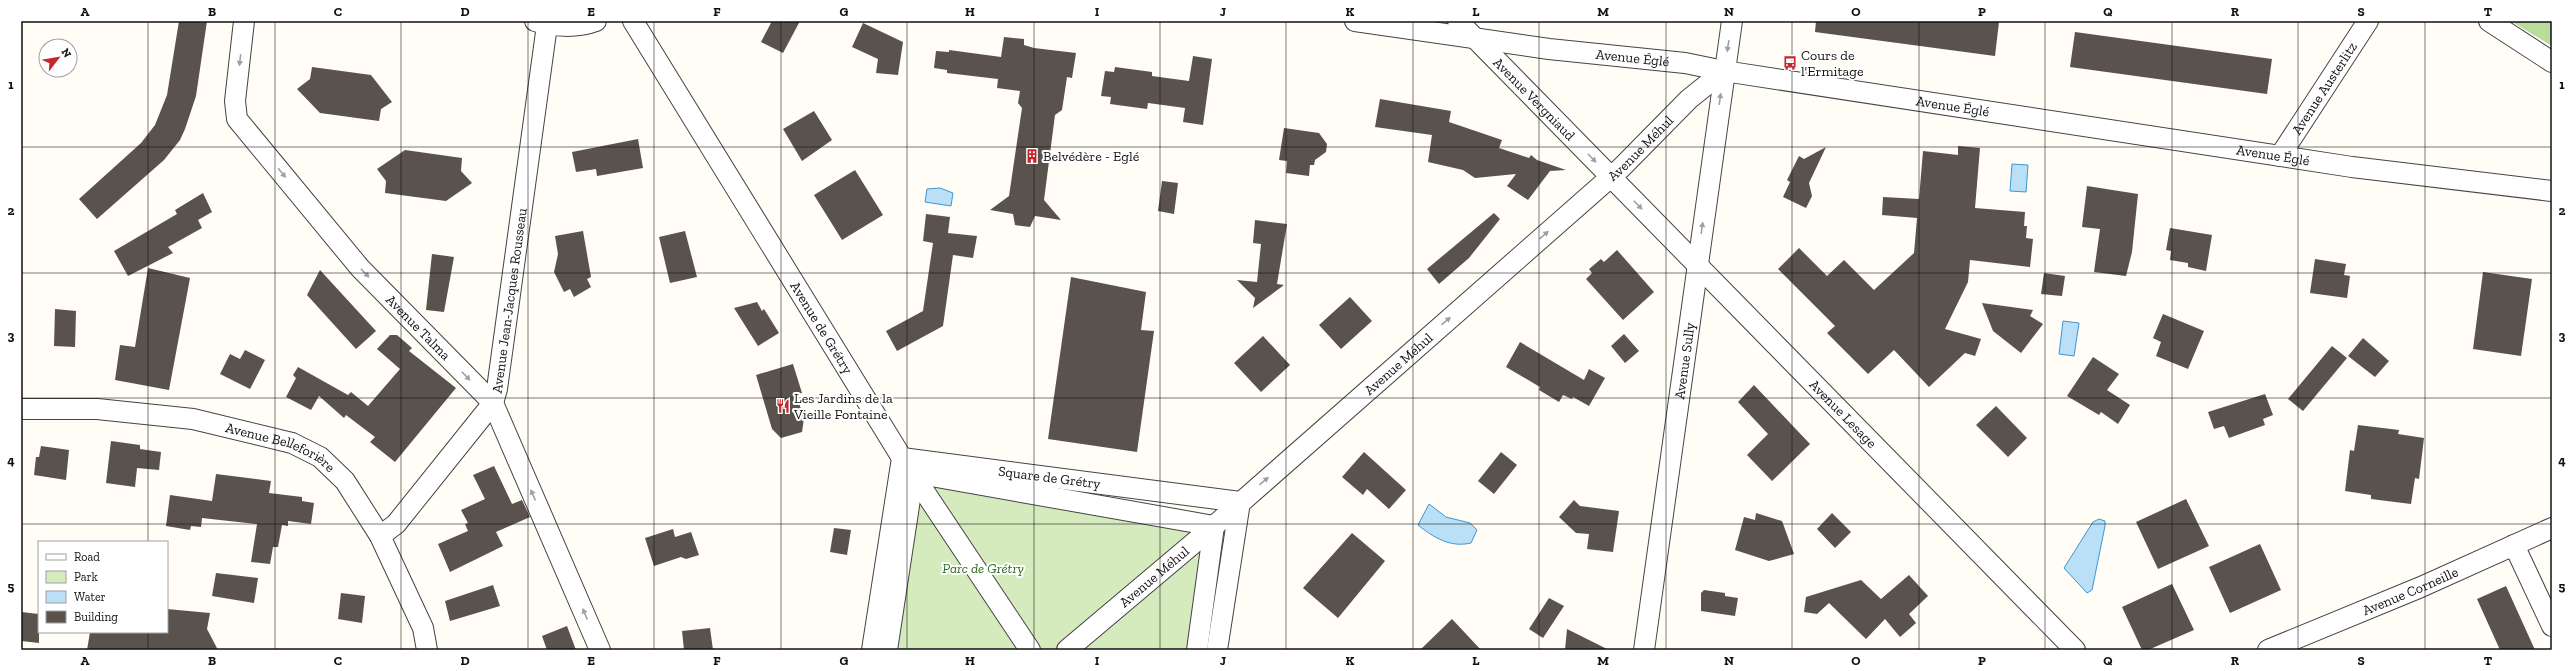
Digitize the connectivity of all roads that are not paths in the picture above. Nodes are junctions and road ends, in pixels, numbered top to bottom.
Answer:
1 (244, 21) edge
2 (596, 21) edge
3 (633, 21) edge
4 (1355, 21) edge
5 (1458, 21) edge
6 (1732, 21) edge
7 (2368, 21) edge
8 (2489, 21) edge
9 (541, 23) edge
10 (1477, 39) junction
11 (2552, 62) edge
12 (1724, 71) junction
13 (2280, 156) junction
14 (1610, 176) junction
15 (2552, 191) edge
16 (1697, 266) junction
17 (493, 403) junction
18 (21, 409) edge
19 (908, 466) junction
20 (1240, 502) junction
21 (1214, 526) junction
22 (2552, 528) edge
23 (380, 536) junction
24 (2514, 545) junction
25 (2552, 626) edge
26 (427, 650) edge
27 (600, 650) edge
28 (872, 650) edge
29 (887, 650) edge
30 (1030, 650) edge
31 (1067, 650) edge
32 (1198, 650) edge
33 (1217, 650) edge
34 (1644, 650) edge
35 (2075, 650) edge
36 (2268, 650) edge

1 -> 17 street, Avenue Talma
2 - 9 street
3 - 19 street, Avenue de Grétry
4 - 10 street, Avenue Églé
5 - 10 street, Avenue Vergniaud
6 -> 12 street, Avenue Sully
7 - 13 street, Avenue Austerlitz
8 - 11 street
9 - 17 street, Avenue Jean-Jacques Rousseau
10 - 12 street, Avenue Églé
10 -> 14 street, Avenue Vergniaud
12 - 13 street, Avenue Églé
12 - 14 street, Avenue Méhul
16 -> 12 street, Avenue Sully
13 - 15 street, Avenue Églé
14 -> 16 street, Avenue Lesage
20 -> 14 street, Avenue Méhul
16 - 34 street, Avenue Sully
16 - 35 street, Avenue Lesage
17 - 23 street, Avenue Jean-Jacques Rousseau
27 -> 17 street, Avenue Talma
18 - 23 street, Avenue Belleforière
19 - 20 street, Square de Grétry
19 - 21 street, Square de Grétry
19 - 28 street
19 - 29 street
19 - 30 street, Avenue de Grétry
20 - 21 street, Avenue Méhul
20 - 33 street
21 - 31 street, Avenue Méhul
21 - 32 street
22 - 24 street, Avenue Corneille
23 - 26 street, Avenue Belleforière
24 - 25 street
24 - 36 street, Avenue Corneille

